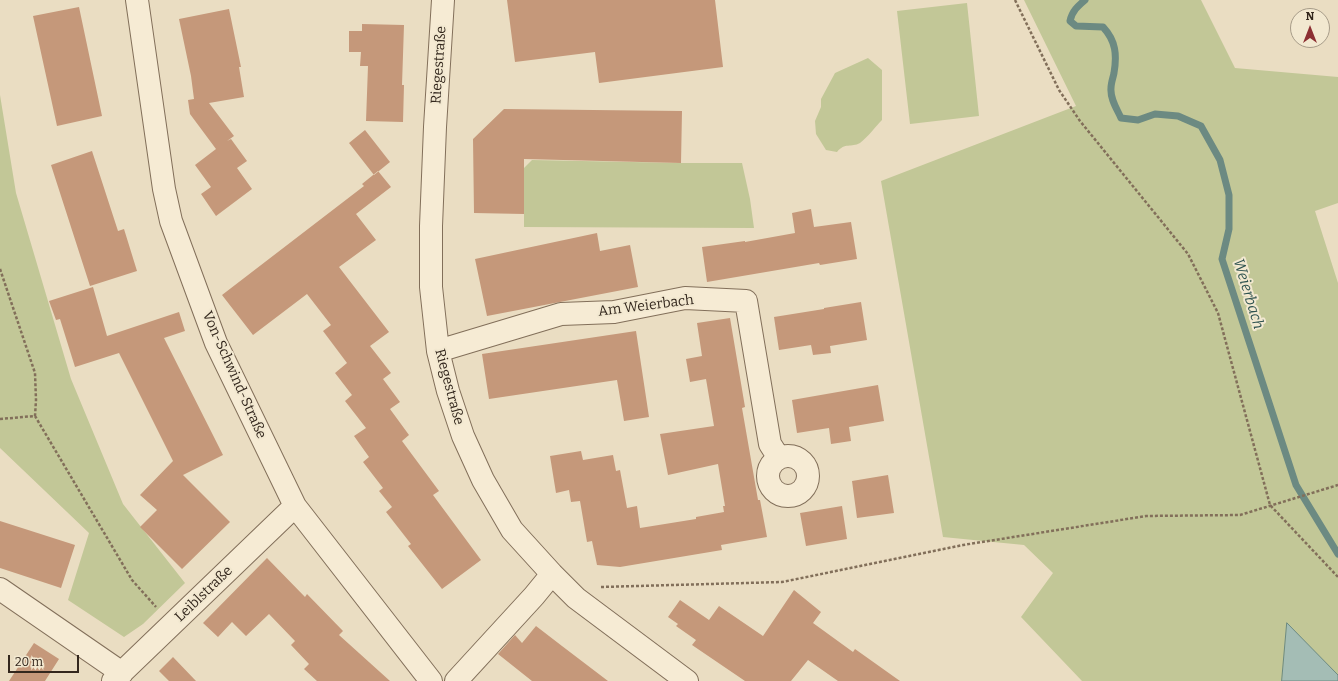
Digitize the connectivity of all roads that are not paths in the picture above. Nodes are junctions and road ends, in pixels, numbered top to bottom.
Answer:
1 (137, 0) edge
2 (444, 0) edge
3 (438, 351) junction
4 (778, 458) dead end
5 (295, 506) junction
6 (552, 574) junction
7 (0, 589) edge
8 (118, 677) edge
9 (431, 681) edge
10 (456, 681) edge
11 (687, 681) edge

1 - 5 street, Von-Schwind-Straße
2 - 3 street, Riegestraße
3 - 4 street, Am Weierbach
3 - 6 street, Riegestraße
5 - 8 street, Leiblstraße
5 - 9 street, Von-Schwind-Straße
6 - 10 street
6 - 11 street, Riegestraße
7 - 8 street

